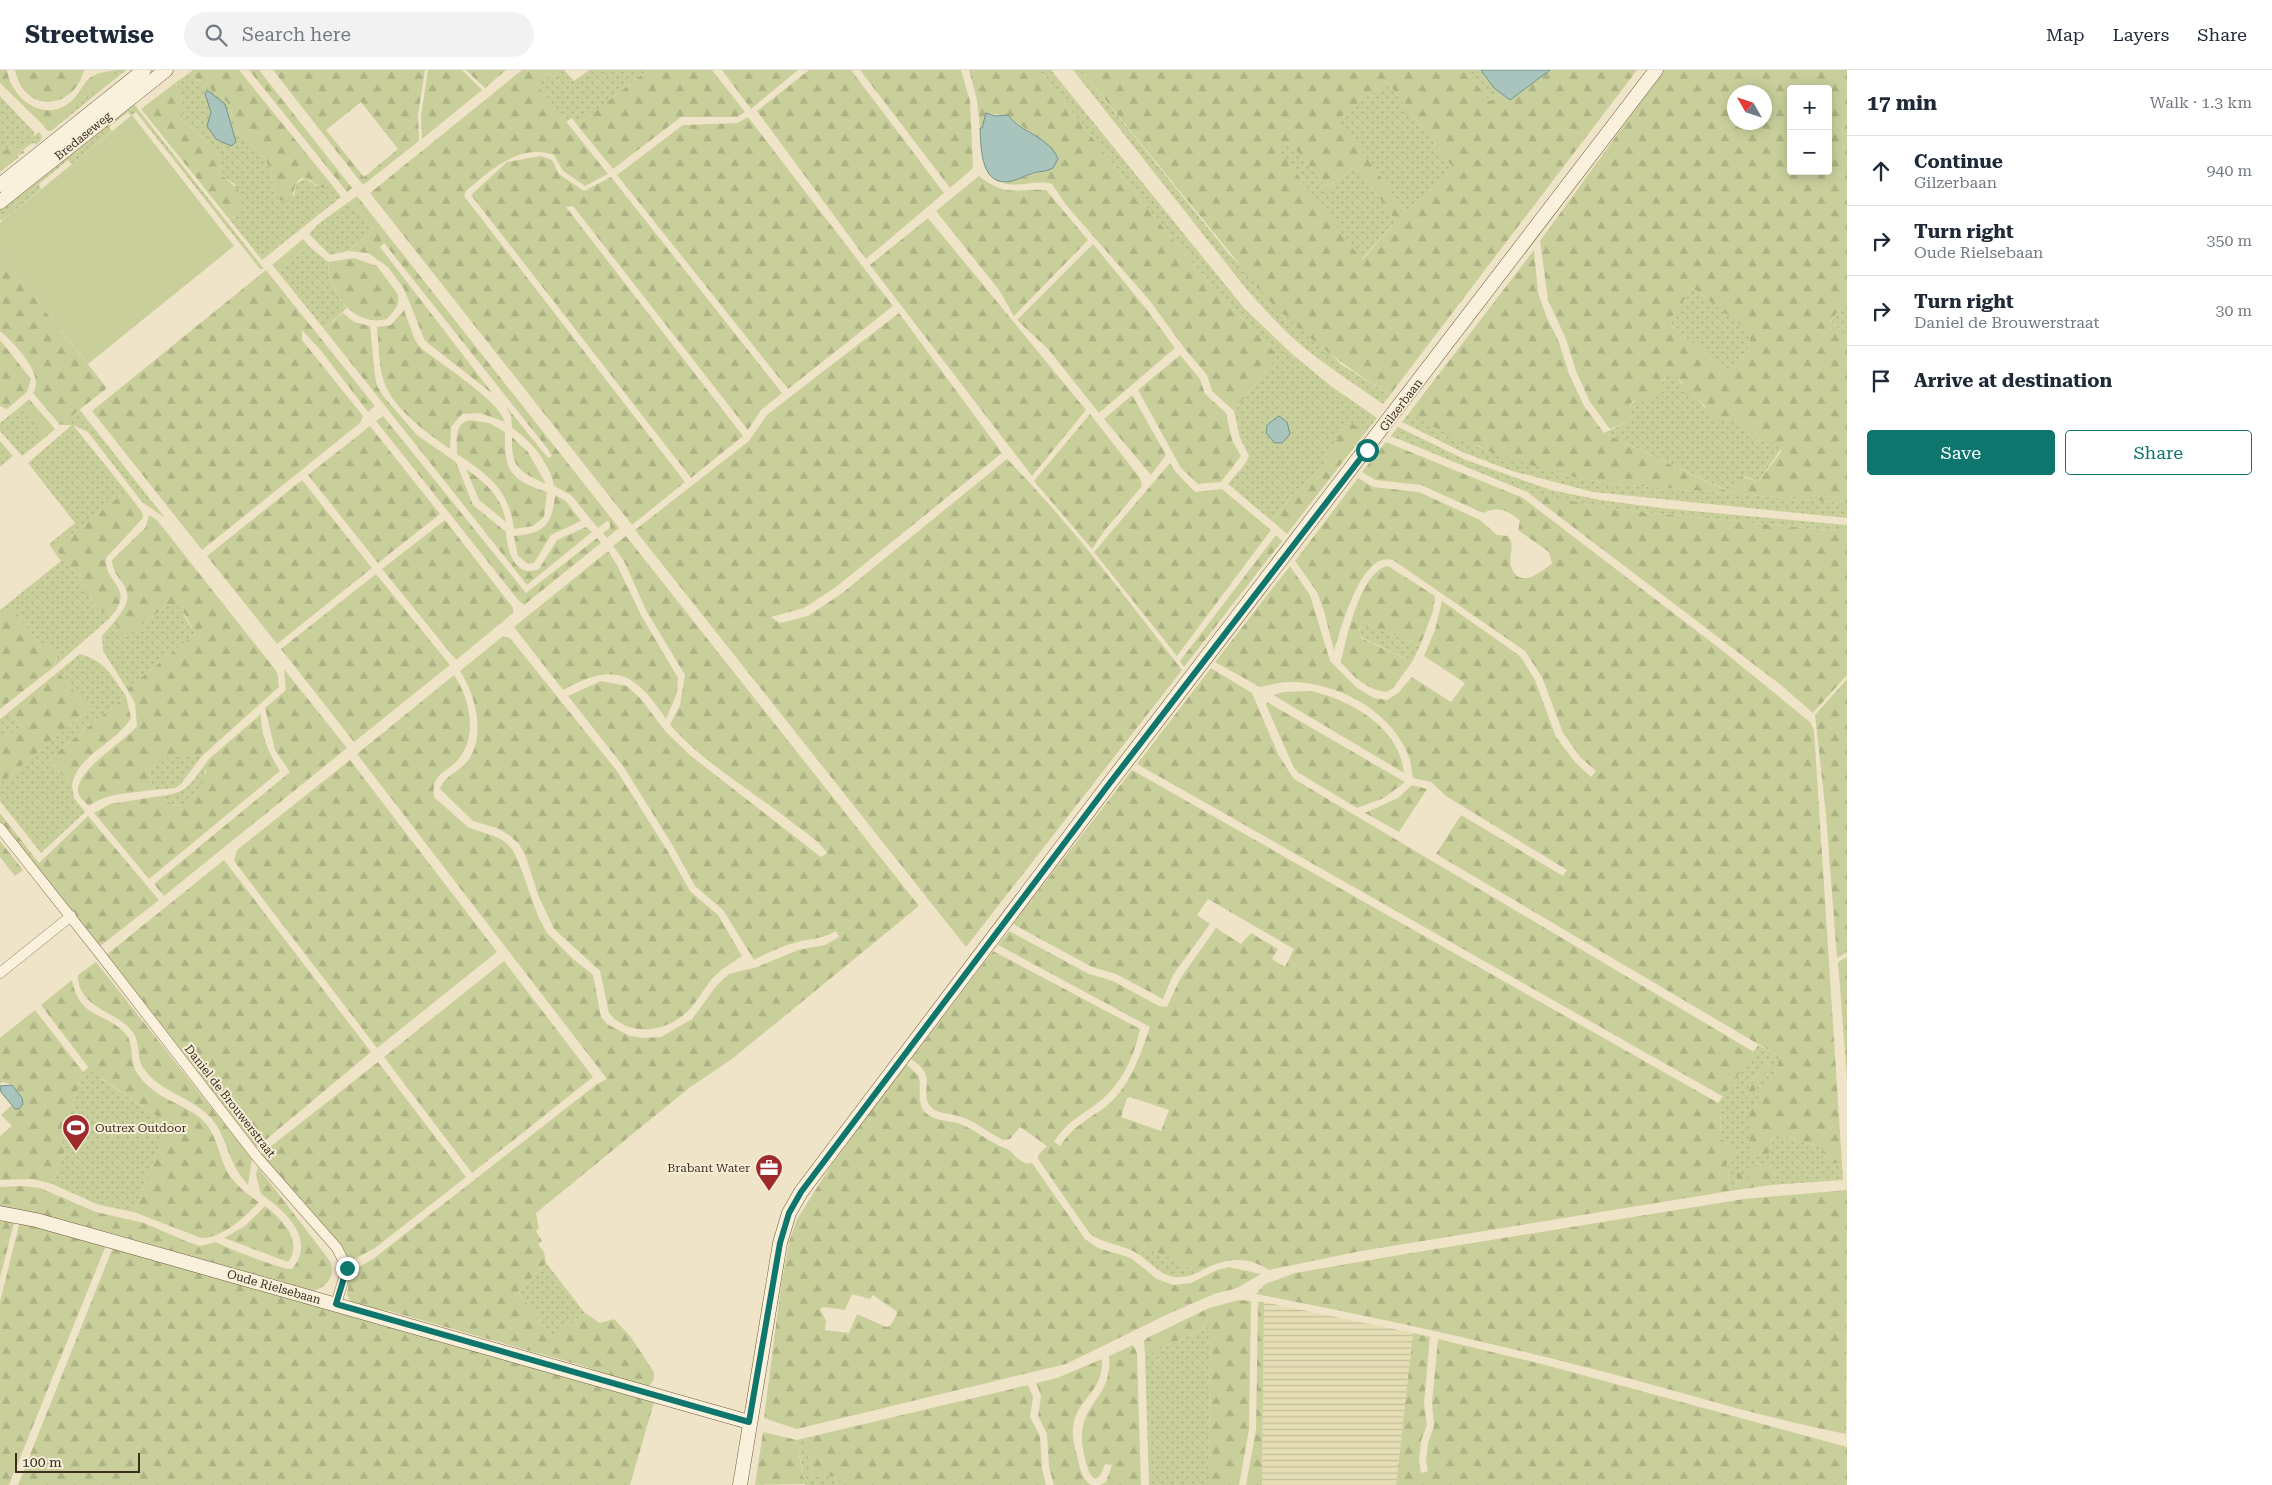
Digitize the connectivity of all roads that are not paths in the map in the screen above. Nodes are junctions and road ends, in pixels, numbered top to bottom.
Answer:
1 (144, 70) edge
2 (166, 70) edge
3 (1656, 70) edge
4 (87, 124) junction
5 (0, 185) edge
6 (0, 202) edge
7 (0, 828) edge
8 (71, 916) junction
9 (0, 974) edge
10 (0, 1213) edge
11 (336, 1304) junction
12 (749, 1422) junction
13 (740, 1485) edge

1 - 4 street, Bredaseweg
2 - 4 street, Bredaseweg
3 - 12 street, Gilzerbaan
4 - 5 street, Bredaseweg
4 - 6 street, Bredaseweg
7 - 8 street, Daniel de Brouwerstraat
8 - 9 street
8 - 11 street, Daniel de Brouwerstraat
10 - 11 street, Oude Rielsebaan
11 - 12 street, Oude Rielsebaan
12 - 13 street, Gilzerbaan

